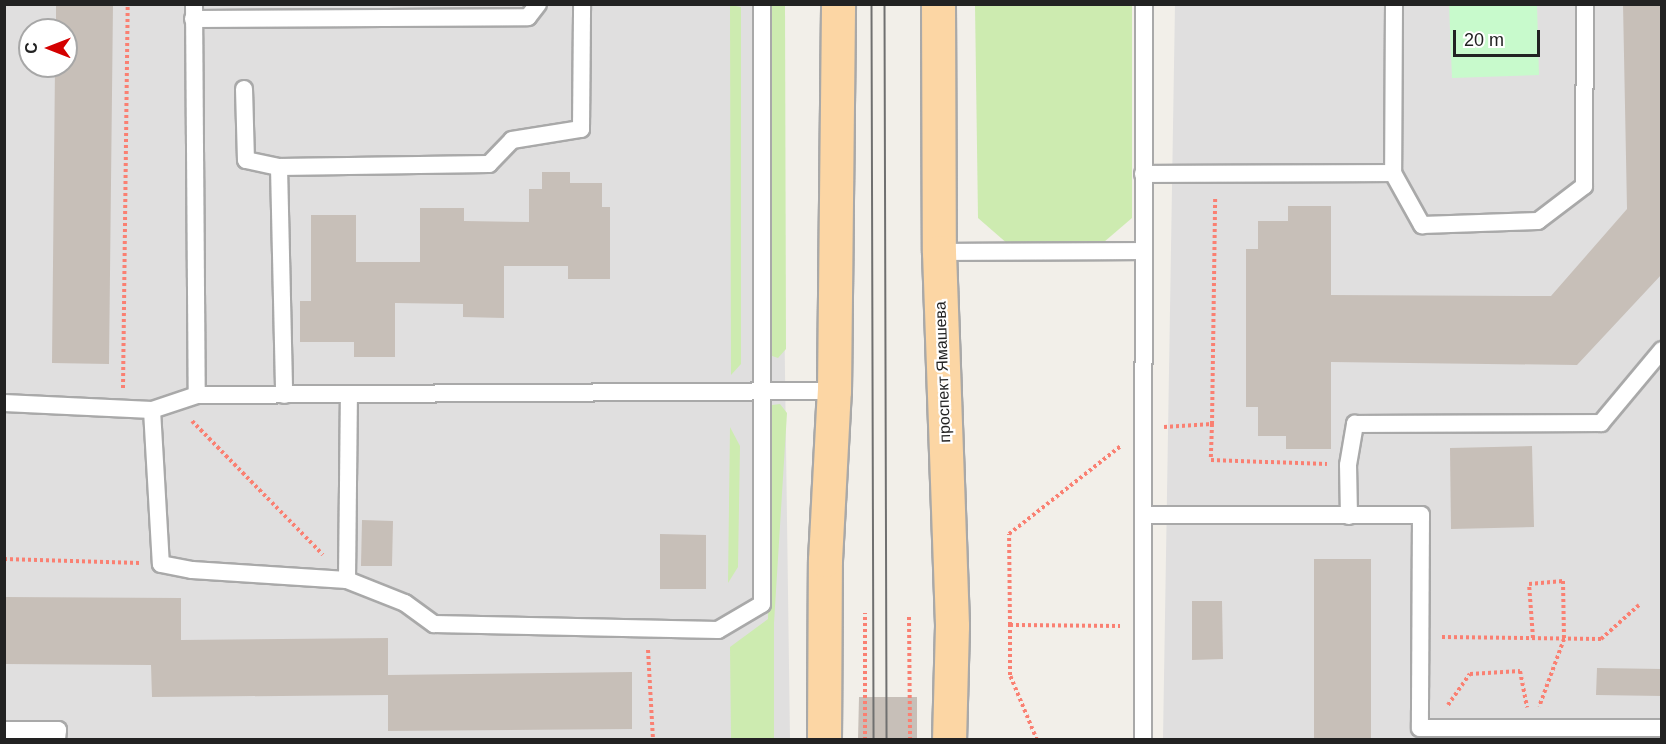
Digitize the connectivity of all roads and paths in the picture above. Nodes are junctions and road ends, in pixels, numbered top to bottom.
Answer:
1 (128, 4) edge
2 (538, 4) edge
3 (582, 4) edge
4 (762, 4) edge
5 (838, 4) edge
6 (938, 4) edge
7 (1144, 4) edge
8 (1394, 4) edge
9 (1586, 4) edge
10 (194, 12) edge
11 (244, 89) dead end
12 (279, 167) junction
13 (1393, 173) junction
14 (1143, 174) junction
15 (1144, 251) junction
16 (939, 252) junction
17 (1662, 350) edge
18 (834, 391) junction
19 (349, 394) junction
20 (764, 394) junction
21 (197, 395) junction
22 (284, 395) junction
23 (4, 403) edge
24 (174, 403) junction
25 (123, 409) junction
26 (152, 410) junction
27 (1212, 424) dead end
28 (1348, 465) junction
29 (1143, 515) junction
30 (1349, 516) junction
31 (4, 559) edge
32 (161, 564) junction
33 (347, 580) junction
34 (1639, 605) dead end
35 (865, 613) dead end
36 (909, 616) dead end
37 (1144, 626) junction
38 (647, 627) junction
39 (1420, 637) junction
40 (1533, 638) junction
41 (1564, 639) junction
42 (1432, 728) junction
43 (1531, 728) junction
44 (1662, 728) edge
45 (4, 730) edge
46 (57, 740) edge
47 (653, 740) edge
48 (824, 740) edge
49 (865, 740) edge
50 (910, 740) edge
51 (949, 740) edge
52 (1037, 740) edge
53 (1143, 740) edge

1 - 25 path
2 - 10 lane
3 - 12 lane
4 - 20 lane
5 - 18 main road
6 - 16 main road, проспект Ямашева
7 - 14 lane
8 - 13 lane
9 - 13 lane
10 - 21 lane
11 - 12 lane
12 - 22 lane
13 - 14 lane
14 - 15 lane
15 - 16 lane
15 - 29 lane
16 - 51 main road, проспект Ямашева
17 - 28 lane
18 - 20 lane
18 - 48 main road
19 - 20 lane
19 - 22 lane
19 - 33 lane
20 - 38 lane
21 - 22 lane
21 - 24 lane
23 - 25 lane
24 - 26 lane
24 - 33 path
25 - 26 lane
26 - 32 lane
27 - 28 path
28 - 30 lane
29 - 30 lane
29 - 37 lane
30 - 39 lane
31 - 32 path
32 - 33 lane
33 - 38 lane
34 - 41 path
35 - 49 path
36 - 50 path
37 - 52 path
37 - 53 lane
38 - 47 path
39 - 40 path
39 - 42 lane
40 - 41 path
40 - 41 path
41 - 43 path
42 - 43 lane
42 - 43 path
43 - 44 lane
45 - 46 lane

